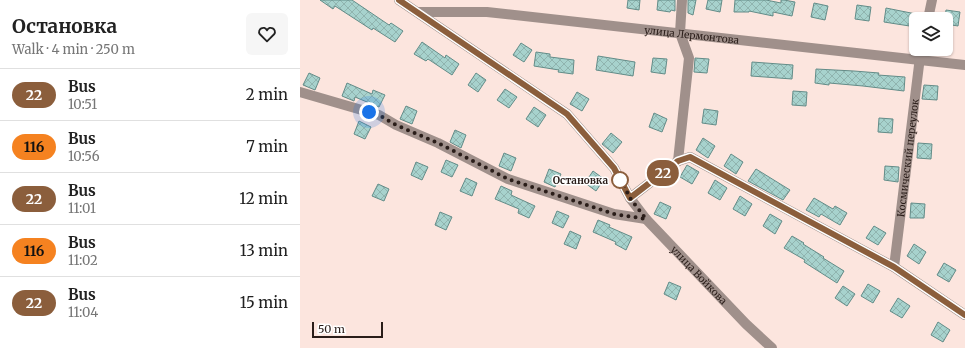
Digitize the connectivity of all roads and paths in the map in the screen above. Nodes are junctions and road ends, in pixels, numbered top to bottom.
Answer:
1 (399, 0) edge
2 (682, 0) edge
3 (932, 0) edge
4 (418, 12) junction
5 (929, 12) edge
6 (680, 33) junction
7 (920, 56) edge
8 (919, 60) junction
9 (965, 65) edge
10 (300, 92) edge
11 (678, 161) junction
12 (630, 198) junction
13 (646, 219) junction
14 (894, 267) junction
15 (965, 315) edge
16 (772, 348) edge

1 - 4 street, улица Войкова
2 - 6 street
3 - 5 street
4 - 6 street, улица Лермонтова
4 - 12 street, улица Войкова
6 - 8 street, улица Лермонтова
6 - 11 street
7 - 8 street, Космический переулок
8 - 9 street, улица Лермонтова
8 - 14 street, Космический переулок
10 - 13 street
11 - 12 street
11 - 14 street
12 - 13 street, улица Войкова
13 - 16 street, улица Войкова
14 - 15 street

